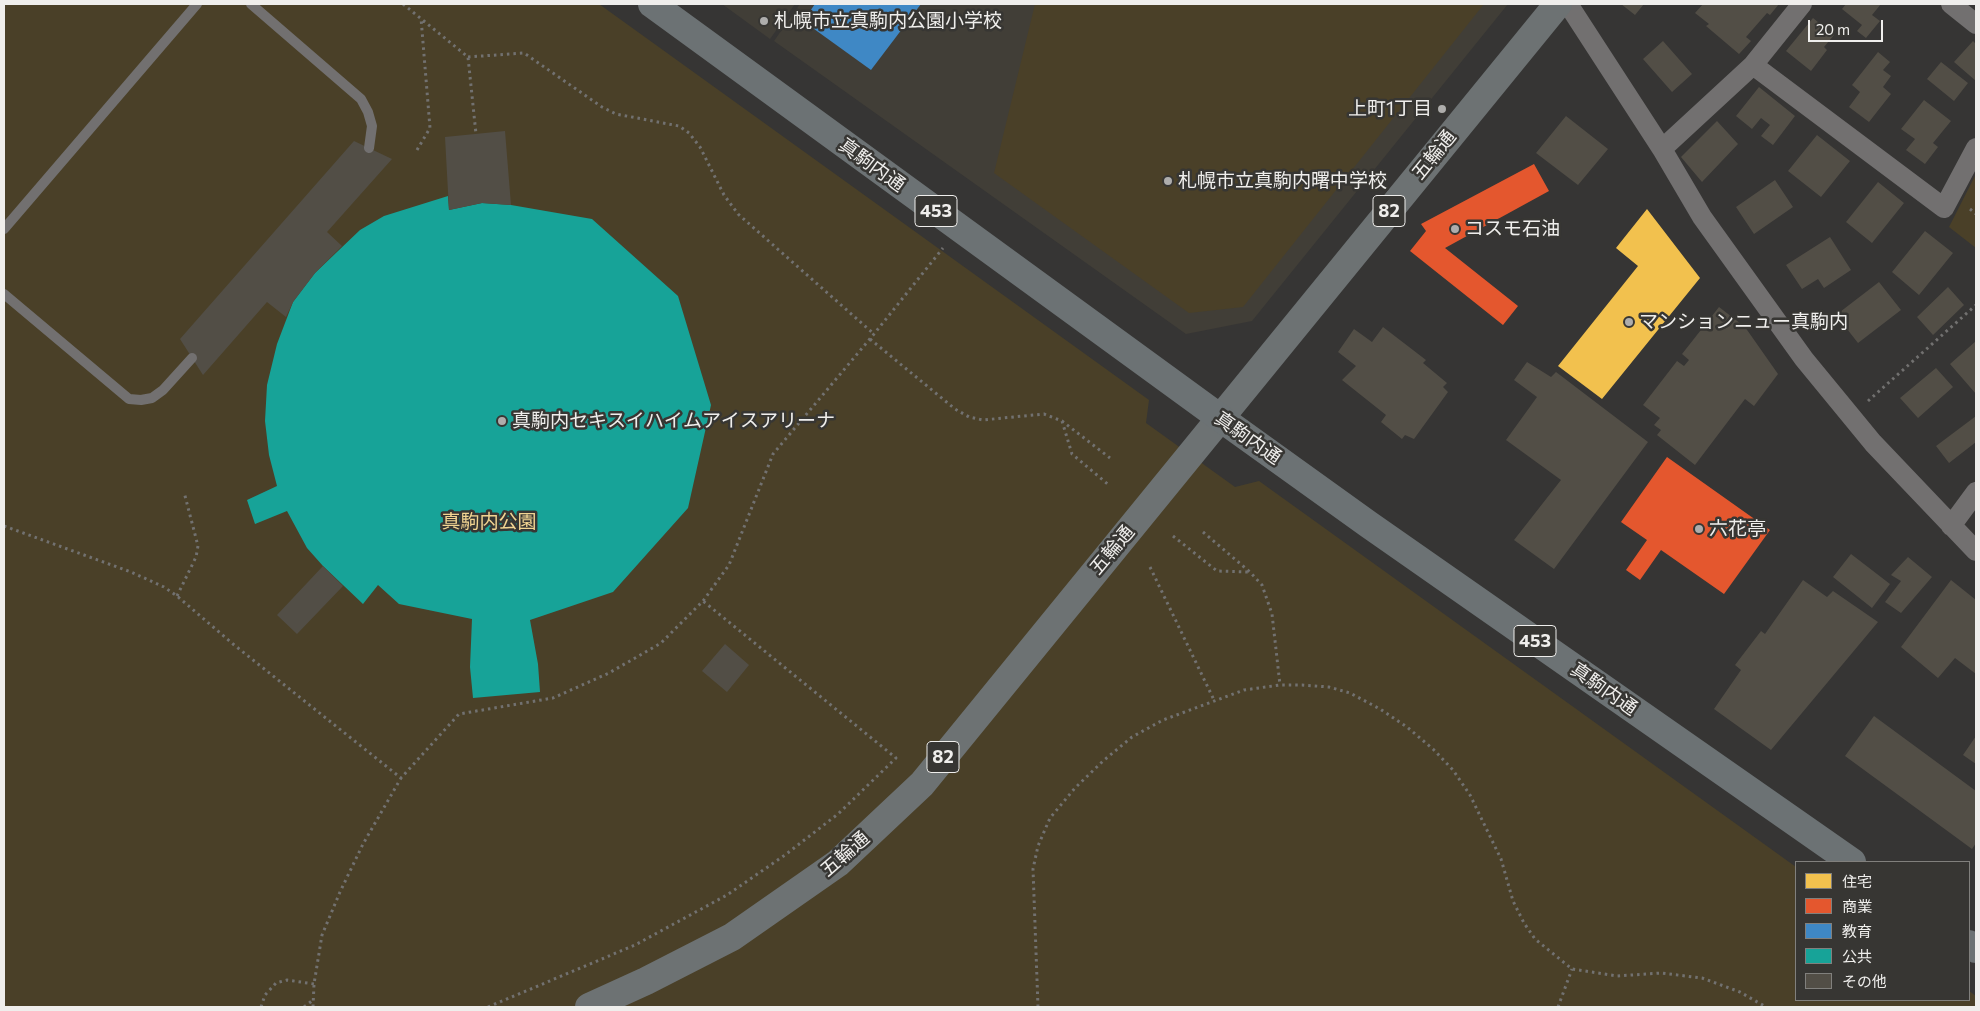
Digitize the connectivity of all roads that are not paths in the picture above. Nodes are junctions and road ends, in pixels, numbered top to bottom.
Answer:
1 (197, 4) edge
2 (251, 4) edge
3 (652, 4) edge
4 (1558, 4) edge
5 (1568, 4) edge
6 (1802, 4) edge
7 (1951, 4) edge
8 (1976, 24) edge
9 (1753, 65) junction
10 (369, 148) dead end
11 (1976, 148) edge
12 (1662, 149) junction
13 (4, 229) edge
14 (4, 294) edge
15 (192, 358) dead end
16 (1219, 417) junction
17 (1976, 492) edge
18 (1951, 526) junction
19 (1976, 551) edge
20 (1851, 861) edge
21 (589, 1007) edge

1 - 13 lane
2 - 10 lane
3 - 16 highway, 真駒内通 / 453
4 - 16 main road, 五輪通 / 82
5 - 12 street
6 - 9 street
7 - 8 street
9 - 11 street
9 - 12 street
12 - 18 street
14 - 15 lane
16 - 20 highway, 真駒内通 / 453
16 - 21 main road, 五輪通 / 82
17 - 18 street
18 - 19 street

